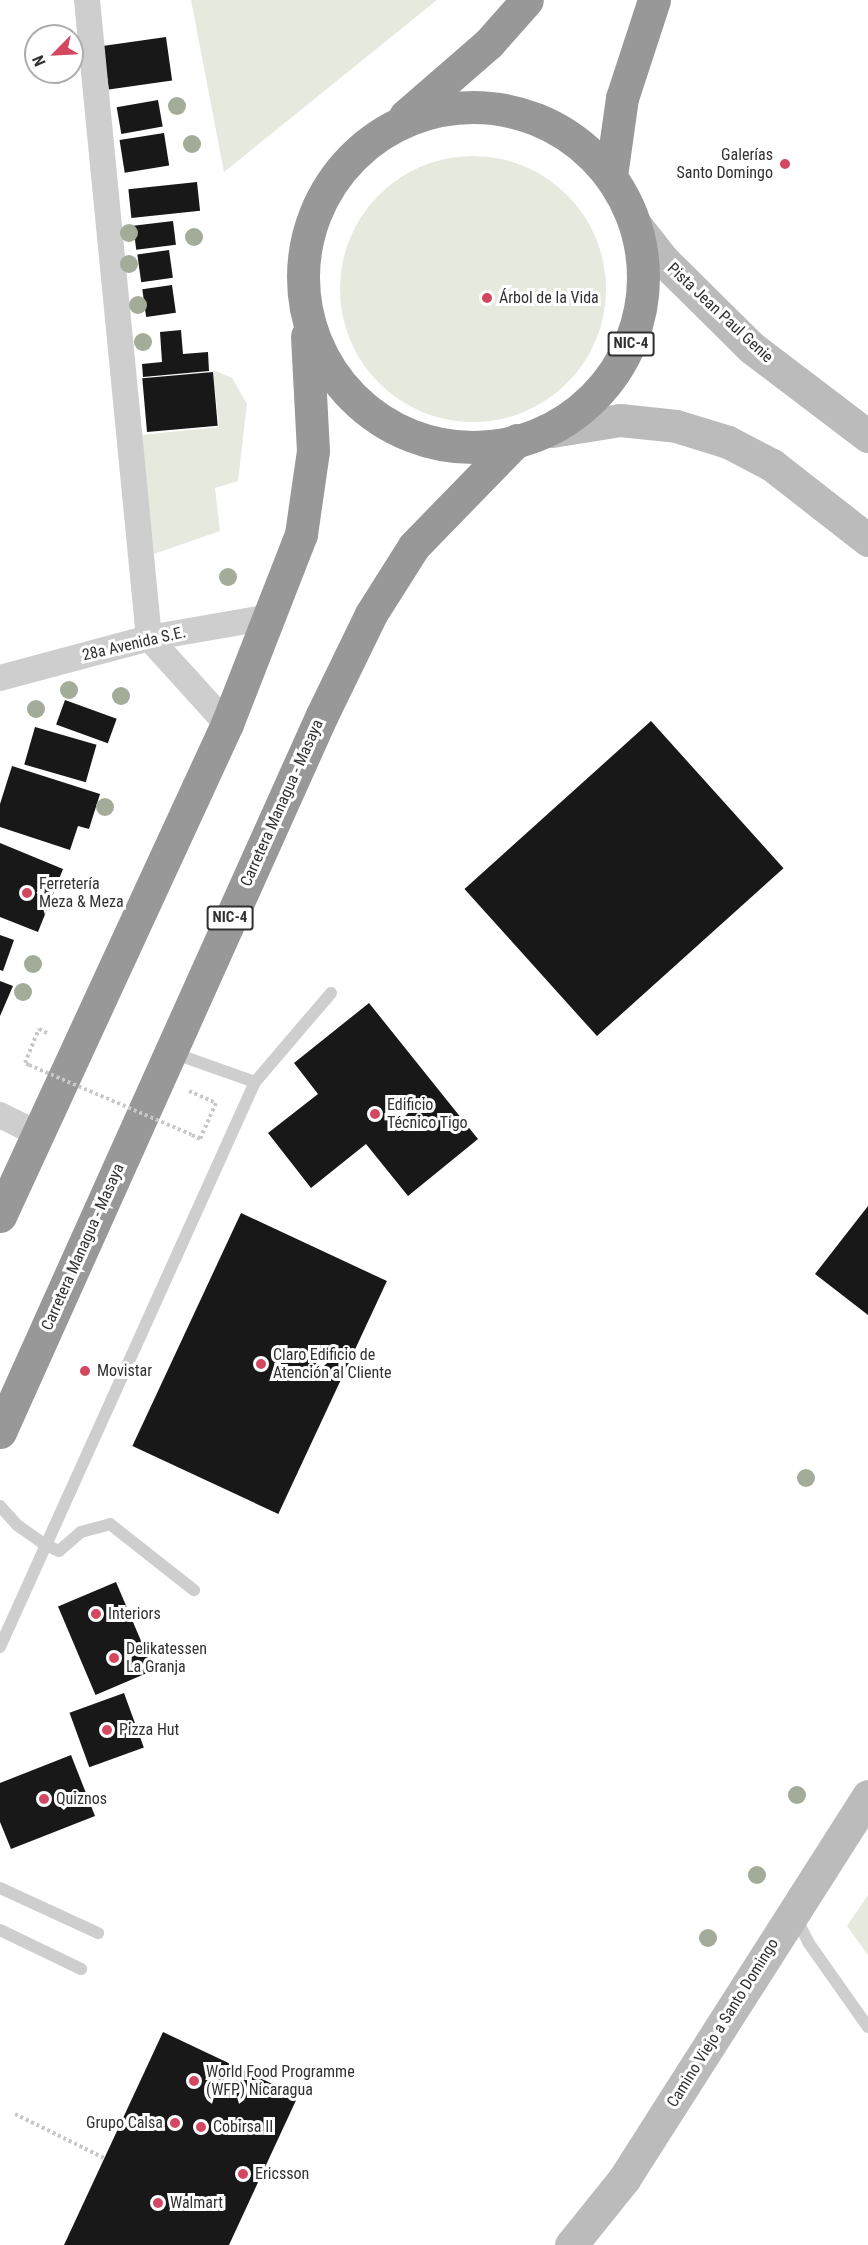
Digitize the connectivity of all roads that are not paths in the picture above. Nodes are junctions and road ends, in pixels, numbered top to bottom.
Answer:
1 (87, 0) edge
2 (527, 0) edge
3 (654, 0) edge
4 (399, 122) junction
5 (611, 177) junction
6 (637, 227) junction
7 (306, 316) junction
8 (552, 431) junction
9 (868, 436) edge
10 (517, 440) junction
11 (868, 540) edge
12 (269, 617) junction
13 (149, 638) junction
14 (0, 678) edge
15 (227, 724) junction
16 (331, 993) dead end
17 (170, 1052) junction
18 (255, 1082) junction
19 (0, 1115) edge
20 (36, 1133) junction
21 (0, 1216) edge
22 (0, 1432) edge
23 (0, 1506) edge
24 (46, 1545) junction
25 (194, 1590) dead end
26 (0, 1647) edge
27 (868, 1796) edge
28 (0, 1888) edge
29 (793, 1912) junction
30 (0, 1930) edge
31 (98, 1933) dead end
32 (81, 1970) dead end
33 (868, 2027) edge
34 (571, 2245) edge

1 - 13 street
2 - 4 highway, NIC-4
3 - 5 highway
4 - 5 highway, NIC-4
4 - 7 highway, NIC-4
5 - 6 highway, NIC-4
6 - 8 highway, NIC-4
6 - 9 main road, Pista Jean Paul Genie
7 - 10 highway, NIC-4
7 - 12 highway, NIC-4
8 - 10 highway, NIC-4
8 - 11 main road
10 - 17 highway, Carretera Managua - Masaya / NIC-4
12 - 13 street, 28a Avenida S.E.
12 - 15 highway, NIC-4
13 - 14 street, 28a Avenida S.E.
13 - 15 street
15 - 20 highway, NIC-4
16 - 18 lane
17 - 18 lane
17 - 22 highway, Carretera Managua - Masaya / NIC-4
18 - 24 lane
19 - 20 street
20 - 21 highway, NIC-4
23 - 24 lane
24 - 25 lane
24 - 26 lane
27 - 29 main road, Camino Viejo a Santo Domingo
28 - 31 lane
29 - 33 lane
29 - 34 main road, Camino Viejo a Santo Domingo
30 - 32 lane

